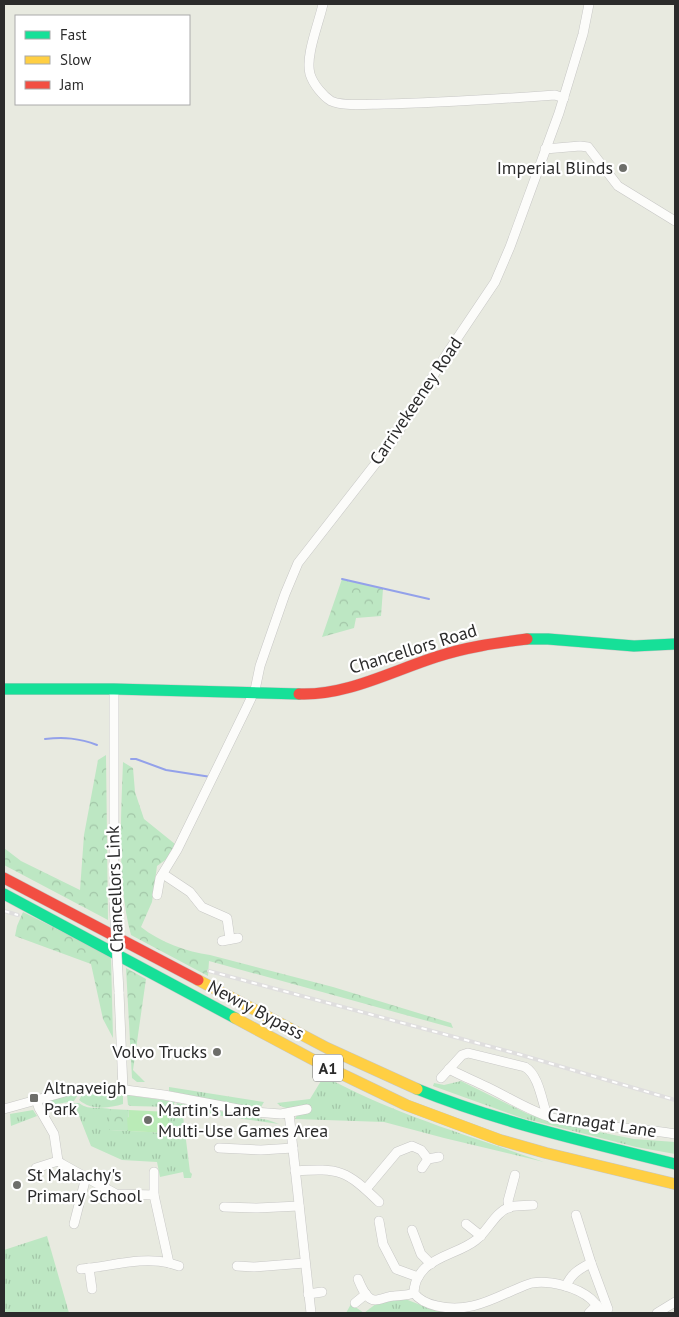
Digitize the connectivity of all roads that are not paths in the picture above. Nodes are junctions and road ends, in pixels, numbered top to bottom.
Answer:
1 (323, 4) edge
2 (589, 4) edge
3 (564, 98) junction
4 (546, 149) junction
5 (675, 221) edge
6 (675, 644) edge
7 (4, 689) edge
8 (114, 689) junction
9 (252, 694) junction
10 (163, 874) junction
11 (4, 878) edge
12 (4, 894) edge
13 (157, 895) dead end
14 (230, 939) dead end
15 (449, 1069) junction
16 (442, 1078) dead end
17 (123, 1089) junction
18 (36, 1100) junction
19 (4, 1109) edge
20 (307, 1109) dead end
21 (289, 1113) junction
22 (547, 1116) junction
23 (675, 1134) edge
24 (219, 1148) dead end
25 (293, 1148) junction
26 (439, 1157) dead end
27 (428, 1159) junction
28 (58, 1161) junction
29 (675, 1164) edge
30 (36, 1168) dead end
31 (422, 1168) dead end
32 (295, 1171) junction
33 (154, 1172) dead end
34 (514, 1174) dead end
35 (86, 1178) junction
36 (675, 1184) edge
37 (366, 1189) junction
38 (154, 1195) junction
39 (379, 1202) dead end
40 (299, 1206) junction
41 (224, 1207) dead end
42 (509, 1208) junction
43 (576, 1215) dead end
44 (529, 1216) dead end
45 (379, 1220) dead end
46 (74, 1224) dead end
47 (466, 1224) dead end
48 (412, 1230) dead end
49 (481, 1236) junction
50 (169, 1263) junction
51 (305, 1263) junction
52 (591, 1263) junction
53 (431, 1264) junction
54 (179, 1266) dead end
55 (237, 1266) dead end
56 (418, 1277) junction
57 (358, 1279) dead end
58 (566, 1286) junction
59 (92, 1289) dead end
60 (322, 1292) dead end
61 (414, 1293) junction
62 (308, 1294) junction
63 (366, 1294) junction
64 (675, 1302) edge
65 (355, 1303) dead end
66 (597, 1305) junction
67 (606, 1311) edge
68 (310, 1313) edge
69 (589, 1313) edge
70 (657, 1313) edge

1 - 3 street
2 - 3 street, Carrivekeeney Road
3 - 4 street, Carrivekeeney Road
4 - 5 street
4 - 9 street, Carrivekeeney Road
6 - 9 main road, Chancellors Road
7 - 8 main road, Chancellors Road
8 - 9 main road, Chancellors Road
8 - 17 street, Chancellors Link, bridge
9 - 10 street
10 - 13 street
10 - 14 street
11 - 29 main road, Newry Bypass / A1
12 - 36 main road, Newry Bypass / A1
15 - 16 street
15 - 22 street, Carnagat Lane
15 - 22 street
17 - 18 street
17 - 21 street
18 - 19 street
18 - 28 street
20 - 21 street
21 - 25 street
22 - 23 street, Carnagat Lane
24 - 25 street
25 - 32 street
26 - 27 street
27 - 31 street
27 - 37 street
28 - 30 street
28 - 35 street
32 - 37 street
32 - 40 street
33 - 38 street
34 - 42 street
35 - 38 street
35 - 46 street
37 - 39 street
38 - 50 street
40 - 41 street
40 - 51 street
42 - 44 street
42 - 49 street
43 - 52 street
45 - 56 street
47 - 49 street
48 - 53 street
49 - 53 street
50 - 54 street
50 - 59 street
51 - 55 street
51 - 62 street
52 - 58 street
52 - 67 street
53 - 56 street
56 - 61 street
57 - 63 street
58 - 61 street
58 - 66 street
60 - 62 street
61 - 63 street
62 - 68 street
63 - 65 street
64 - 70 street
66 - 67 street
66 - 69 street

